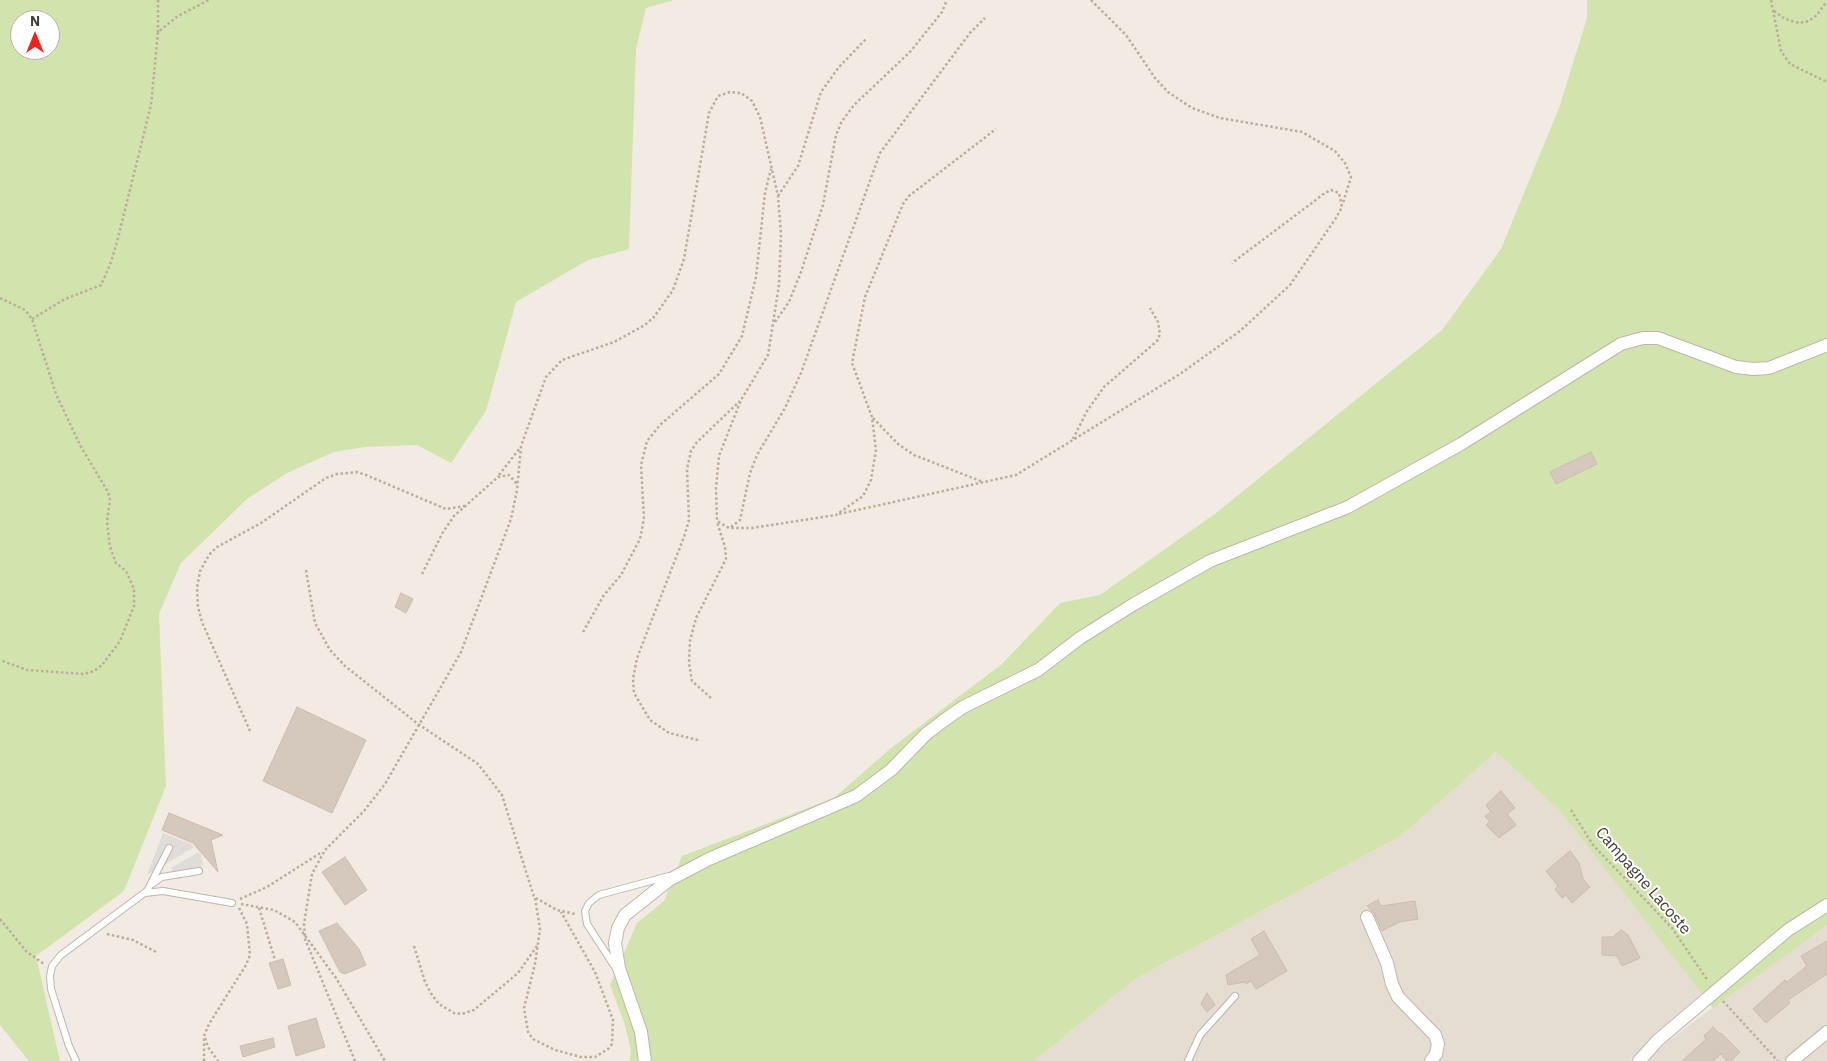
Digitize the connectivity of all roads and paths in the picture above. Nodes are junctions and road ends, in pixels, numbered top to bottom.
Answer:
1 (158, 0) edge
2 (209, 0) edge
3 (947, 0) edge
4 (1091, 0) edge
5 (1771, 0) edge
6 (1827, 1) edge
7 (1772, 11) junction
8 (985, 18) dead end
9 (158, 32) junction
10 (866, 39) dead end
11 (1827, 82) edge
12 (996, 129) dead end
13 (772, 167) junction
14 (778, 196) junction
15 (1342, 206) junction
16 (1232, 262) dead end
17 (0, 298) edge
18 (1150, 308) dead end
19 (32, 319) junction
20 (774, 323) junction
21 (1827, 345) edge
22 (741, 400) junction
23 (872, 417) junction
24 (1073, 440) junction
25 (521, 446) junction
26 (498, 477) junction
27 (986, 483) junction
28 (518, 486) junction
29 (465, 506) junction
30 (836, 515) junction
31 (717, 520) junction
32 (729, 528) junction
33 (306, 570) dead end
34 (422, 574) dead end
35 (583, 632) dead end
36 (0, 660) edge
37 (711, 698) dead end
38 (418, 724) junction
39 (250, 731) dead end
40 (698, 740) dead end
41 (1572, 810) dead end
42 (169, 848) dead end
43 (324, 850) junction
44 (199, 871) dead end
45 (682, 873) junction
46 (151, 884) junction
47 (145, 893) junction
48 (534, 897) junction
49 (232, 902) junction
50 (1827, 905) edge
51 (259, 908) junction
52 (561, 911) junction
53 (585, 917) junction
54 (1368, 917) dead end
55 (0, 919) edge
56 (93, 932) junction
57 (304, 932) junction
58 (538, 945) junction
59 (414, 946) dead end
60 (158, 953) dead end
61 (275, 960) dead end
62 (51, 969) junction
63 (624, 982) junction
64 (1715, 992) junction
65 (1235, 996) dead end
66 (1827, 1032) edge
67 (204, 1036) junction
68 (76, 1061) edge
69 (204, 1061) edge
70 (218, 1061) edge
71 (355, 1061) edge
72 (385, 1061) edge
73 (645, 1061) edge
74 (1188, 1061) edge
75 (1431, 1061) edge
76 (1639, 1061) edge
77 (1778, 1061) edge
78 (1792, 1061) edge

1 - 9 path
2 - 9 path
3 - 20 path
4 - 15 path
5 - 7 path
6 - 7 path
7 - 11 path
8 - 32 path
9 - 19 path
10 - 14 path
12 - 23 path
13 - 14 path
13 - 25 path
13 - 35 path
14 - 20 path
15 - 16 path
15 - 24 path
17 - 19 path
18 - 24 path
19 - 36 path
20 - 22 path
21 - 45 street
22 - 31 path
22 - 40 path
23 - 27 path
23 - 30 path
24 - 27 path
25 - 26 path
25 - 28 path
26 - 28 path
26 - 29 path
27 - 30 path
28 - 38 path
29 - 34 path
29 - 39 path
30 - 32 path
31 - 32 path
31 - 37 path
33 - 38 path
38 - 43 path
38 - 48 path
41 - 64 path, Campagne Lacoste
42 - 46 lane
43 - 49 path
43 - 57 path
44 - 46 lane
45 - 53 lane
45 - 63 street
46 - 47 lane
47 - 49 lane
47 - 56 lane
48 - 52 path
48 - 58 path
49 - 51 path
49 - 67 path
50 - 64 street
51 - 57 path
51 - 61 path
52 - 53 path
52 - 58 path
53 - 63 lane
54 - 75 street
55 - 62 path
56 - 60 path
56 - 62 lane
57 - 71 path
57 - 72 path
58 - 59 path
62 - 68 lane
63 - 73 street
64 - 76 street
64 - 77 path, Campagne Lacoste
65 - 74 lane
66 - 78 street
67 - 69 path
67 - 70 path

